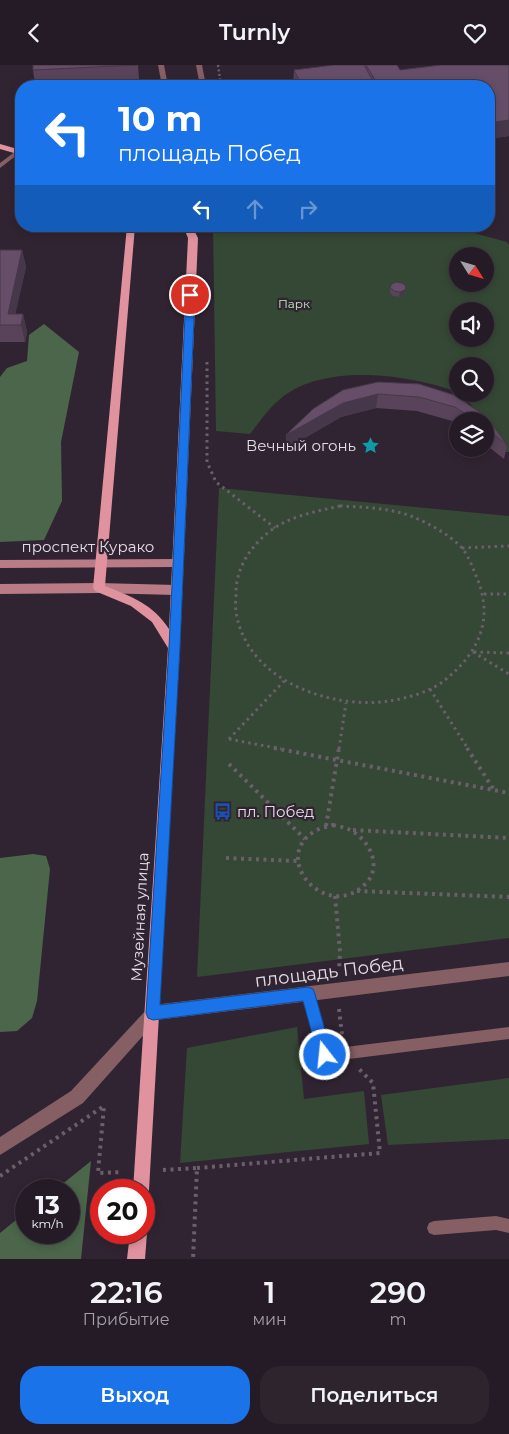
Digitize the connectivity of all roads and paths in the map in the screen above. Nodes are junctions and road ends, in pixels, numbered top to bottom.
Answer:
1 (161, 65) edge
2 (199, 65) edge
3 (164, 80) edge
4 (202, 80) edge
5 (0, 146) edge
6 (15, 152) edge
7 (15, 156) edge
8 (0, 166) edge
9 (130, 232) edge
10 (190, 232) edge
11 (208, 354) dead end
12 (275, 528) junction
13 (509, 546) edge
14 (462, 548) junction
15 (102, 563) junction
16 (177, 563) junction
17 (0, 564) edge
18 (98, 588) junction
19 (0, 589) edge
20 (176, 590) junction
21 (484, 594) junction
22 (509, 594) edge
23 (174, 647) junction
24 (473, 652) junction
25 (509, 653) edge
26 (509, 674) edge
27 (284, 681) junction
28 (430, 689) junction
29 (346, 703) junction
30 (337, 759) junction
31 (229, 764) dead end
32 (494, 790) junction
33 (509, 793) edge
34 (326, 826) junction
35 (353, 830) junction
36 (509, 838) edge
37 (305, 839) junction
38 (226, 858) dead end
39 (297, 861) junction
40 (356, 891) junction
41 (335, 896) junction
42 (509, 897) edge
43 (509, 969) edge
44 (338, 990) junction
45 (308, 994) junction
46 (153, 1013) junction
47 (509, 1033) edge
48 (344, 1053) junction
49 (0, 1147) edge
50 (197, 1168) junction
51 (142, 1171) junction
52 (0, 1176) edge
53 (142, 1179) edge
54 (509, 1226) edge
55 (434, 1228) dead end
56 (137, 1244) edge
57 (136, 1259) edge
58 (193, 1259) edge

1 - 3 lane
2 - 4 lane
5 - 6 main road
7 - 8 lane
9 - 15 main road
10 - 16 main road, Музейная улица
11 - 12 path
12 - 14 path
12 - 27 path
13 - 14 path
14 - 21 path
15 - 16 main road, проспект Курако
15 - 17 main road, проспект Курако
15 - 18 main road
16 - 20 main road, Музейная улица
18 - 19 main road
18 - 20 main road
18 - 23 main road
20 - 23 main road, Музейная улица
21 - 22 path
21 - 24 path
23 - 46 main road, Музейная улица
24 - 25 path
24 - 26 path
24 - 28 path
27 - 29 path
27 - 30 path
28 - 29 path
28 - 32 path
29 - 30 path
30 - 32 path
30 - 34 path
31 - 37 path
32 - 33 path
34 - 35 path
34 - 37 path
35 - 36 path
35 - 40 path
37 - 39 path
38 - 39 path
39 - 41 path
40 - 41 path
40 - 42 path
41 - 44 path
43 - 44 street, площадь Побед
44 - 45 street, площадь Побед
44 - 48 path
45 - 46 street, площадь Побед
45 - 48 lane
46 - 49 street
46 - 51 main road, Музейная улица
47 - 48 lane
48 - 50 path
50 - 51 path
50 - 58 path
51 - 52 path
51 - 53 main road, Музейная улица
54 - 55 lane
56 - 57 main road

